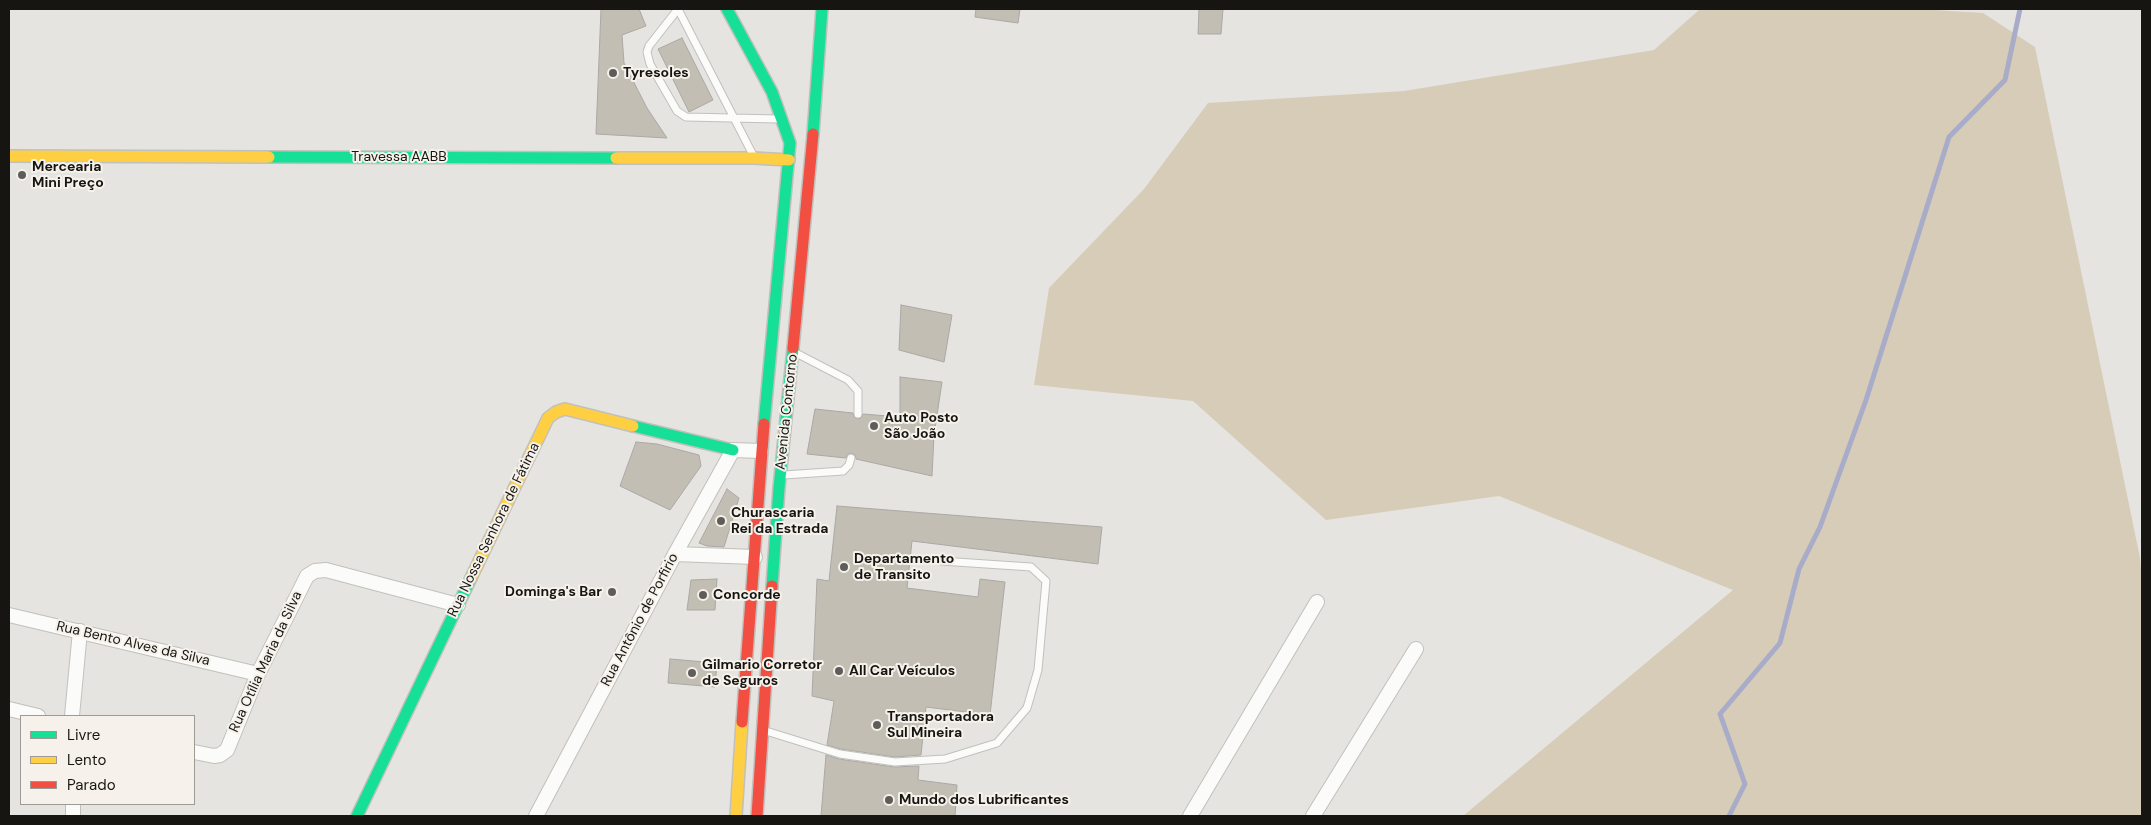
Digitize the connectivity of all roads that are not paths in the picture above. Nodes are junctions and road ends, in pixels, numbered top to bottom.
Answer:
1 (678, 9) edge
2 (727, 9) edge
3 (822, 9) edge
4 (781, 118) junction
5 (735, 119) junction
6 (9, 156) edge
7 (754, 158) junction
8 (789, 160) junction
9 (793, 351) junction
10 (858, 414) dead end
11 (734, 450) junction
12 (762, 451) junction
13 (851, 458) dead end
14 (781, 475) junction
15 (675, 554) junction
16 (756, 558) junction
17 (941, 561) dead end
18 (1317, 602) dead end
19 (458, 606) junction
20 (9, 615) edge
21 (80, 631) junction
22 (1416, 649) dead end
23 (258, 674) junction
24 (9, 709) edge
25 (34, 715) edge
26 (72, 715) edge
27 (764, 730) junction
28 (195, 752) edge
29 (357, 816) edge
30 (536, 816) edge
31 (736, 816) edge
32 (757, 816) edge
33 (1190, 816) edge
34 (1313, 816) edge

1 - 5 lane
1 - 5 lane
2 - 4 main road
3 - 9 main road, Avenida Contorno
4 - 5 lane
4 - 8 main road, Avenida Contorno
5 - 7 lane
6 - 7 main road, Travessa AABB
7 - 8 main road, Travessa AABB
8 - 12 main road, Avenida Contorno
9 - 10 lane
9 - 14 main road, Avenida Contorno
11 - 12 street
11 - 15 street, Rua Antônio de Porfirio
11 - 19 main road, Rua Nossa Senhora de Fátima
12 - 16 main road, Avenida Contorno
13 - 14 lane
14 - 27 main road, Avenida Contorno
15 - 16 street
15 - 30 street, Rua Antônio de Porfirio
16 - 31 main road, Avenida Contorno
17 - 27 lane
18 - 33 street
19 - 23 street, Rua Otília Maria da Silva
19 - 29 main road, Rua Nossa Senhora de Fátima
20 - 21 street, Rua Bento Alves da Silva
21 - 23 street, Rua Bento Alves da Silva
21 - 26 street
22 - 34 street
23 - 28 street, Rua Otília Maria da Silva
24 - 25 street
27 - 32 main road, Avenida Contorno

